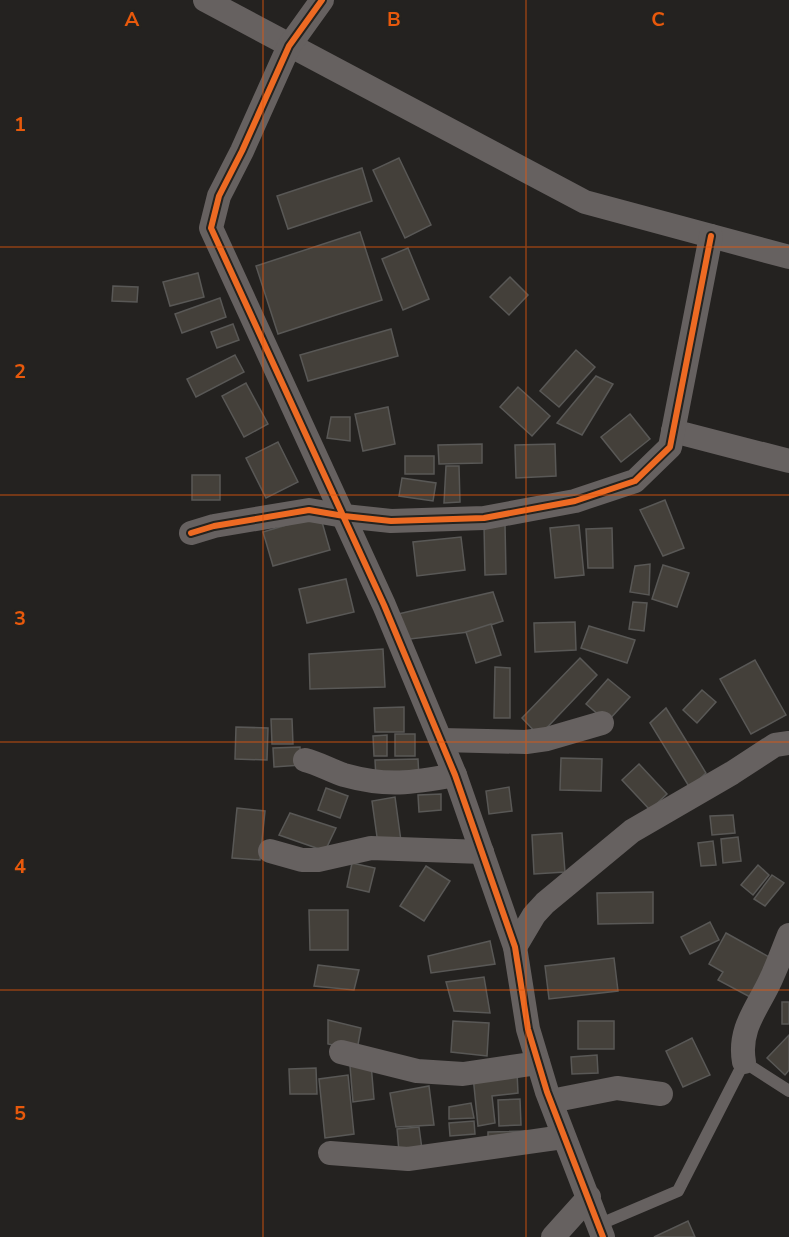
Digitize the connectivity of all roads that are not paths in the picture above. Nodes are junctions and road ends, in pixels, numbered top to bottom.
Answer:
1 (205, 0) edge
2 (322, 0) edge
3 (289, 46) junction
4 (711, 236) junction
5 (789, 257) edge
6 (673, 431) junction
7 (789, 461) edge
8 (344, 516) junction
9 (191, 533) dead end
10 (602, 723) dead end
11 (441, 741) junction
12 (789, 743) edge
13 (305, 760) dead end
14 (455, 775) junction
15 (270, 851) dead end
16 (482, 852) junction
17 (789, 935) edge
18 (514, 947) junction
19 (341, 1052) dead end
20 (744, 1062) junction
21 (538, 1063) junction
22 (789, 1091) edge
23 (661, 1094) dead end
24 (550, 1101) junction
25 (563, 1137) junction
26 (330, 1153) dead end
27 (589, 1197) junction
28 (600, 1231) edge
29 (553, 1237) edge

1 - 3 street
2 - 3 street
3 - 4 street
3 - 8 street
4 - 5 street
4 - 6 street
6 - 7 street
6 - 8 street
8 - 9 street
8 - 11 street
10 - 11 street
11 - 14 street
12 - 18 street
13 - 14 street
14 - 16 street
15 - 16 street
16 - 18 street
17 - 20 street
18 - 21 street
19 - 21 street
20 - 22 lane
20 - 28 lane
21 - 24 street
23 - 24 street
24 - 25 street
25 - 26 street
25 - 27 street
27 - 28 street
27 - 29 street

